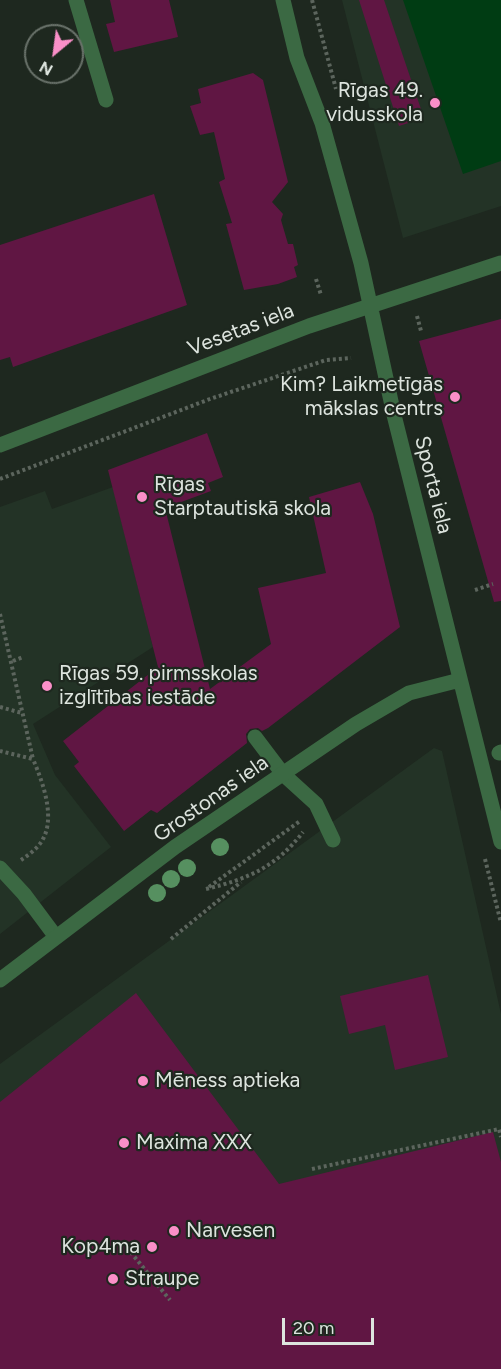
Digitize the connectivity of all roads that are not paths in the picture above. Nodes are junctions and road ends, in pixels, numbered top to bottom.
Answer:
1 (76, 0) edge
2 (283, 0) edge
3 (106, 100) dead end
4 (501, 263) edge
5 (369, 308) junction
6 (0, 445) edge
7 (460, 680) junction
8 (255, 737) dead end
9 (283, 774) junction
10 (333, 840) dead end
11 (501, 842) edge
12 (2, 871) edge
13 (56, 937) junction
14 (0, 980) edge

1 - 3 street
2 - 5 street, Sporta iela
4 - 5 street, Vesetas iela
5 - 6 street, Vesetas iela
5 - 7 street, Sporta iela
7 - 9 street, Grostonas iela
7 - 11 street, Sporta iela
8 - 9 street
9 - 10 street
9 - 13 street, Grostonas iela
12 - 13 street
13 - 14 street, Grostonas iela

